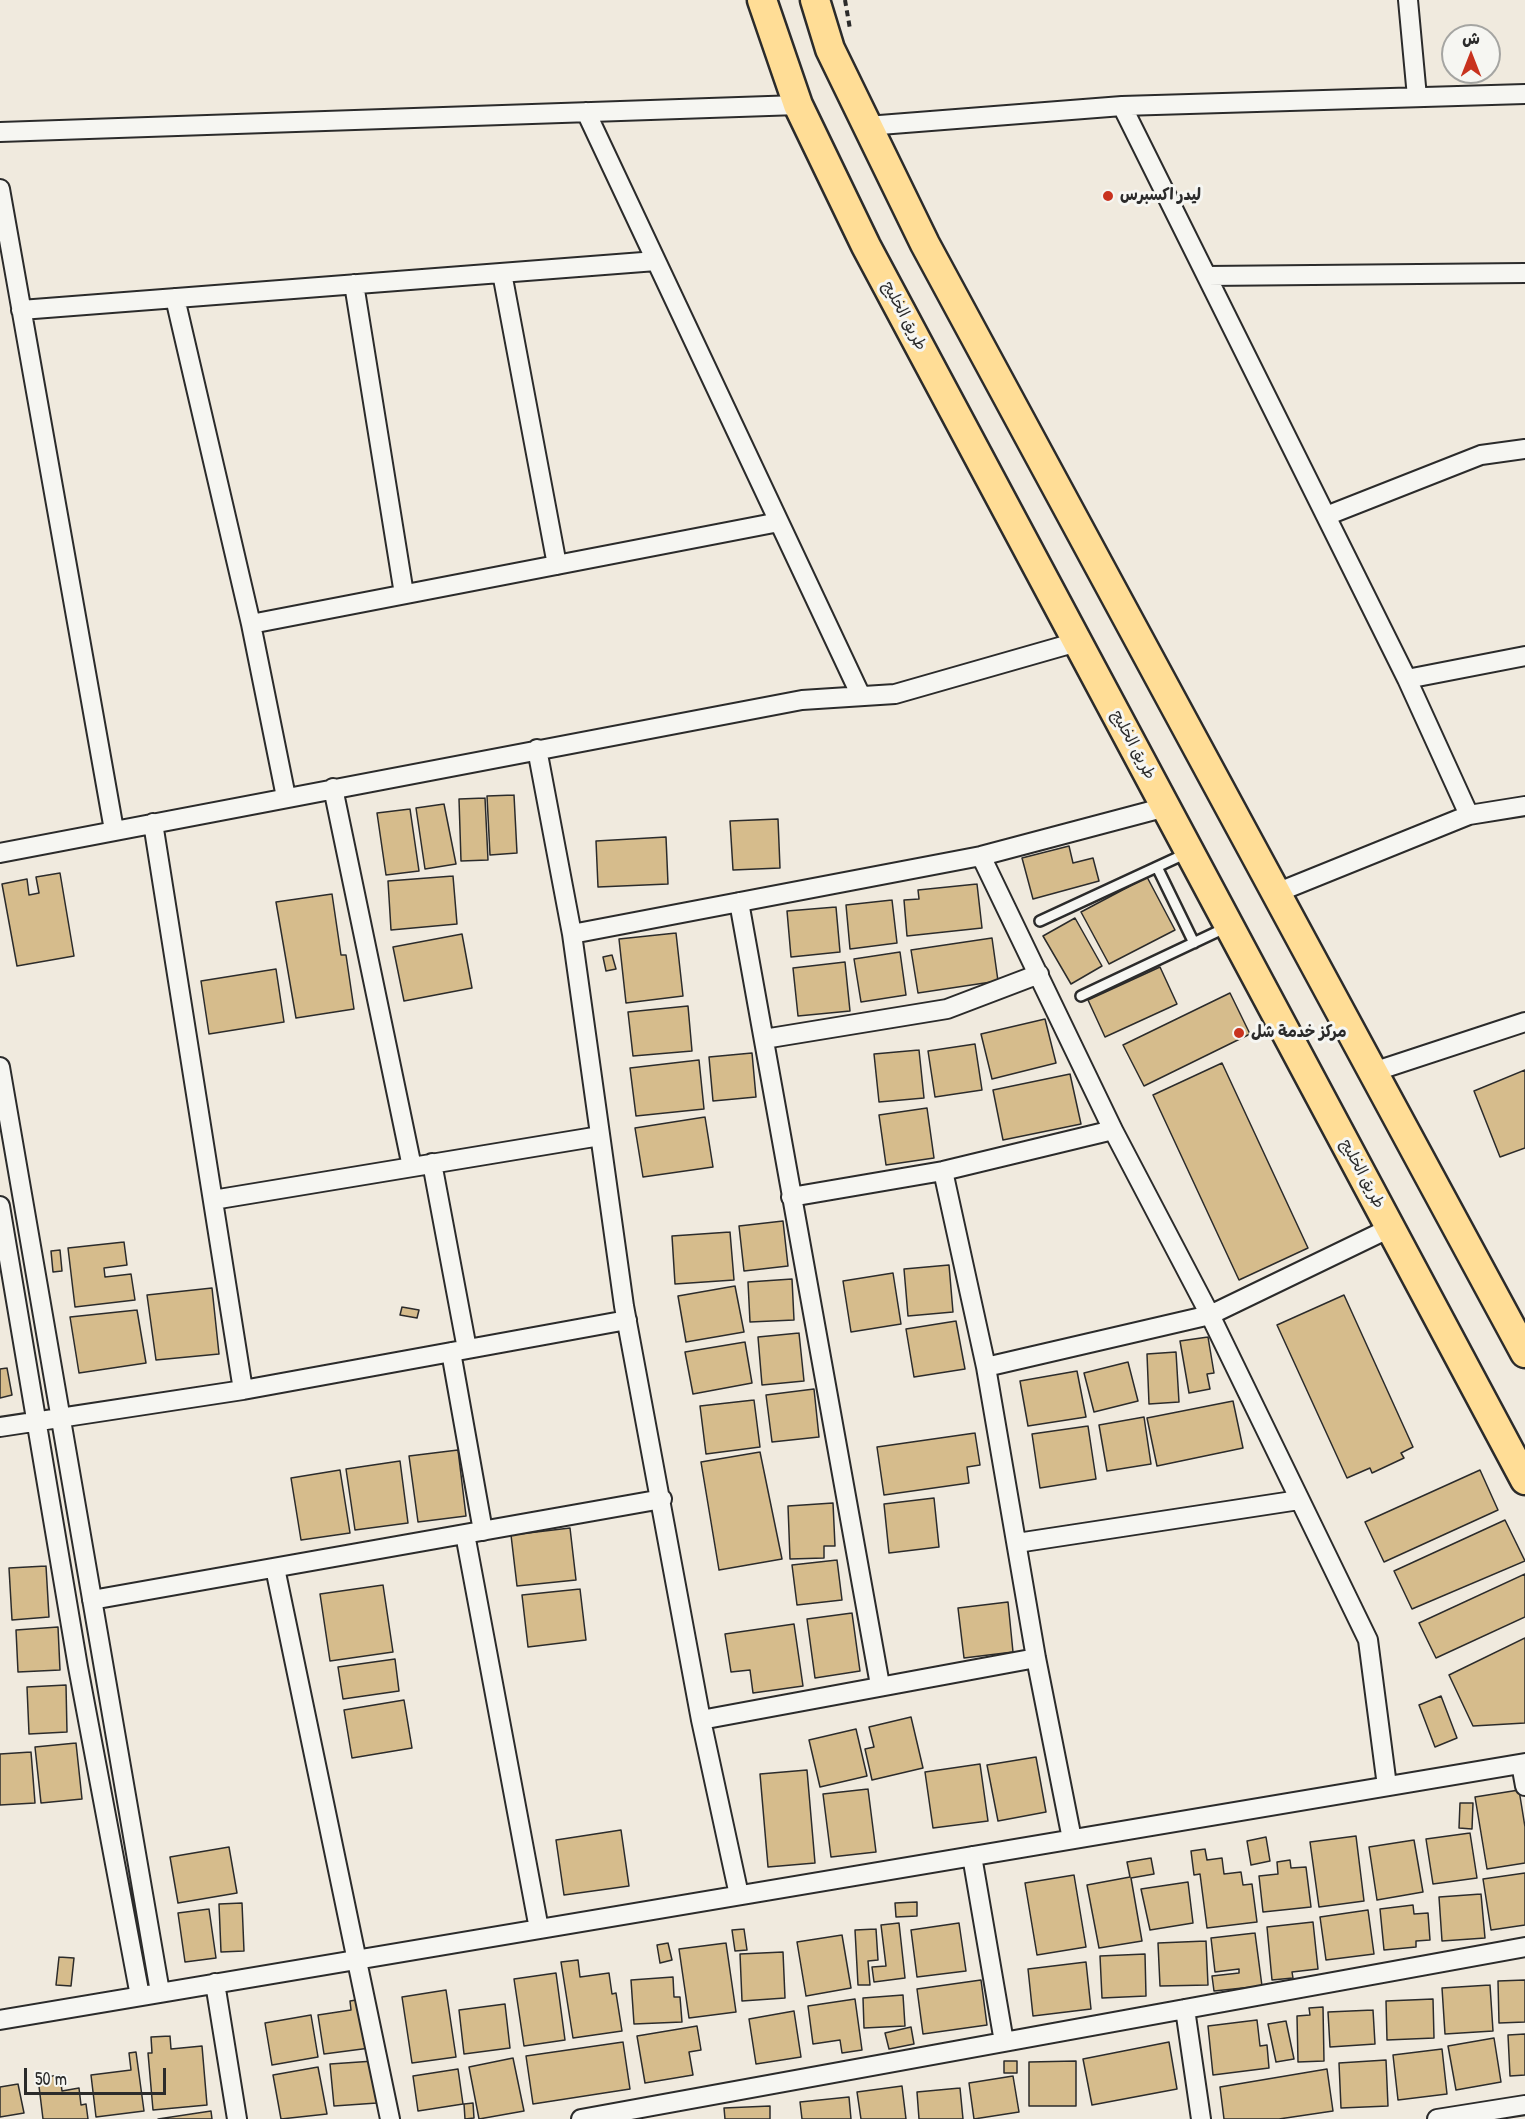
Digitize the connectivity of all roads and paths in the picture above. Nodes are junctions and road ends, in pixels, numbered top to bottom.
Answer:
1 (762, 0) edge
2 (814, 0) edge
3 (1408, 0) edge
4 (1525, 94) edge
5 (1417, 97) junction
6 (798, 105) junction
7 (1122, 106) junction
8 (586, 112) junction
9 (867, 126) junction
10 (0, 132) edge
11 (0, 189) edge
12 (656, 261) junction
13 (502, 273) junction
14 (1525, 273) edge
15 (1207, 276) junction
16 (354, 284) junction
17 (175, 298) junction
18 (21, 310) junction
19 (1525, 449) edge
20 (1326, 516) junction
21 (779, 522) junction
22 (557, 565) junction
23 (405, 594) junction
24 (251, 624) junction
25 (1077, 642) junction
26 (1525, 656) edge
27 (1407, 679) junction
28 (861, 696) junction
29 (537, 749) junction
30 (333, 788) junction
31 (286, 797) junction
32 (1525, 806) edge
33 (1166, 807) junction
34 (1469, 815) junction
35 (153, 823) junction
36 (114, 831) junction
37 (0, 852) edge
38 (1190, 852) junction
39 (981, 856) junction
40 (1157, 867) junction
41 (1276, 893) junction
42 (739, 902) junction
43 (1040, 921) dead end
44 (1229, 926) junction
45 (572, 934) junction
46 (1194, 943) junction
47 (1039, 974) junction
48 (1081, 996) dead end
49 (1525, 1022) edge
50 (764, 1039) junction
51 (0, 1067) edge
52 (1373, 1072) junction
53 (1113, 1130) junction
54 (600, 1136) junction
55 (432, 1163) junction
56 (412, 1167) junction
57 (943, 1171) junction
58 (791, 1197) junction
59 (213, 1200) junction
60 (0, 1206) edge
61 (1390, 1228) junction
62 (1210, 1315) junction
63 (627, 1320) junction
64 (459, 1350) junction
65 (1525, 1353) edge
66 (986, 1367) junction
67 (243, 1390) junction
68 (61, 1419) junction
69 (36, 1420) junction
70 (0, 1427) edge
71 (1525, 1480) edge
72 (662, 1499) junction
73 (1299, 1500) junction
74 (474, 1532) junction
75 (1017, 1543) junction
76 (275, 1568) junction
77 (92, 1600) junction
78 (1036, 1658) junction
79 (880, 1685) junction
80 (701, 1720) junction
81 (1523, 1763) edge
82 (1387, 1786) junction
83 (1525, 1786) edge
84 (1072, 1839) junction
85 (972, 1856) junction
86 (739, 1895) junction
87 (539, 1929) junction
88 (1525, 1947) edge
89 (356, 1959) junction
90 (215, 1983) junction
91 (160, 1992) junction
92 (140, 1996) junction
93 (1185, 2009) junction
94 (0, 2020) edge
95 (1004, 2042) junction
96 (1525, 2105) edge
97 (237, 2119) edge
98 (390, 2119) edge
99 (581, 2119) edge
100 (1201, 2119) edge
101 (1437, 2119) edge

1 - 6 main road, طريق الخليج
2 - 9 main road
3 - 5 street
4 - 5 street
5 - 7 street
6 - 8 street
6 - 25 main road, طريق الخليج
7 - 9 street
7 - 15 street
8 - 10 street
8 - 12 street
9 - 41 main road
11 - 18 street
12 - 13 street
12 - 21 street
13 - 16 street
13 - 22 street
14 - 15 street
15 - 20 street
16 - 17 street
16 - 23 street
17 - 18 street
17 - 24 street
18 - 36 street
19 - 20 street
20 - 27 street
21 - 22 street
21 - 28 street
22 - 23 street
23 - 24 street
24 - 31 street
25 - 28 street
25 - 33 main road, طريق الخليج
26 - 27 street
27 - 34 street
28 - 29 street
29 - 30 street
29 - 45 street
30 - 31 street
30 - 56 street
31 - 35 street
32 - 34 street
33 - 38 main road, طريق الخليج
33 - 39 street
34 - 41 street
35 - 36 street
35 - 59 street
36 - 37 street
38 - 40 lane
38 - 44 main road, طريق الخليج
39 - 42 street
39 - 47 street
40 - 43 lane
40 - 46 lane
41 - 52 main road
42 - 45 street
42 - 50 street
44 - 46 lane
44 - 61 main road, طريق الخليج
45 - 54 street
46 - 48 lane
47 - 50 street
47 - 53 street
49 - 52 street
50 - 58 street
51 - 68 street
52 - 65 main road
53 - 57 street
53 - 62 street
54 - 55 street
54 - 63 street
55 - 56 street
55 - 64 street
56 - 59 street
57 - 58 street
57 - 66 street
58 - 79 street
59 - 67 street
60 - 69 street
61 - 62 street
61 - 71 main road, طريق الخليج
62 - 66 street
62 - 73 street
63 - 64 street
63 - 72 street
64 - 67 street
64 - 74 street
66 - 75 street
67 - 68 street
68 - 69 street
68 - 77 street
69 - 70 street
69 - 92 street
72 - 74 street
72 - 80 street
73 - 75 street
73 - 82 street
74 - 76 street
74 - 87 street
75 - 78 street
76 - 77 street
76 - 89 street
77 - 91 street
78 - 79 street
78 - 84 street
79 - 80 street
80 - 86 street
81 - 82 street
81 - 83 street
82 - 84 street
84 - 85 street
85 - 86 street
85 - 95 street
86 - 87 street
87 - 89 street
88 - 93 street
89 - 90 street
89 - 98 street
90 - 91 street
90 - 97 street
91 - 92 street
92 - 94 street
93 - 95 street
93 - 100 street
95 - 99 street
96 - 101 street

